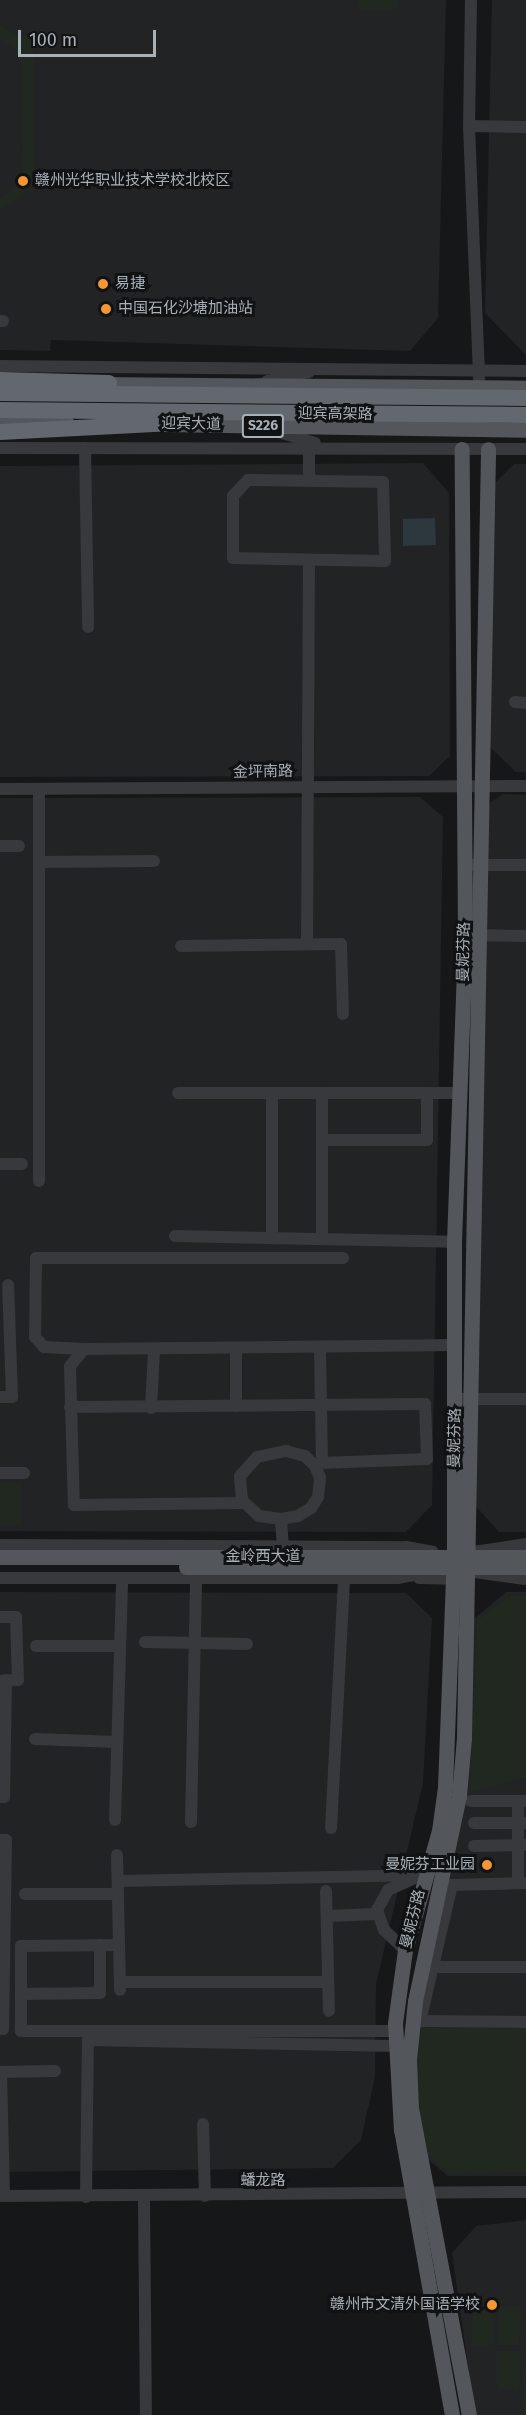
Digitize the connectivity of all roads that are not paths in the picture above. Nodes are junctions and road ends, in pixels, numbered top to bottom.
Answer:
1 (471, 0) edge
2 (469, 126) junction
3 (526, 127) edge
4 (0, 366) edge
5 (331, 368) junction
6 (526, 371) edge
7 (479, 380) junction
8 (0, 382) edge
9 (251, 385) junction
10 (526, 388) edge
11 (0, 393) edge
12 (371, 397) junction
13 (526, 398) edge
14 (0, 410) edge
15 (374, 415) junction
16 (526, 415) edge
17 (0, 420) edge
18 (259, 426) junction
19 (526, 430) edge
20 (476, 431) junction
21 (0, 444) edge
22 (309, 447) junction
23 (328, 447) junction
24 (85, 448) junction
25 (462, 449) junction
26 (488, 449) junction
27 (526, 449) edge
28 (309, 481) junction
29 (309, 560) junction
30 (88, 627) dead end
31 (306, 786) junction
32 (465, 786) junction
33 (482, 786) junction
34 (526, 786) edge
35 (0, 789) edge
36 (39, 789) junction
37 (0, 846) edge
38 (18, 846) dead end
39 (39, 861) junction
40 (154, 861) dead end
41 (473, 865) junction
42 (526, 865) edge
43 (472, 935) junction
44 (526, 936) edge
45 (307, 944) junction
46 (181, 946) dead end
47 (343, 1014) dead end
48 (178, 1093) dead end
49 (322, 1093) junction
50 (427, 1093) junction
51 (459, 1093) junction
52 (272, 1094) junction
53 (322, 1140) junction
54 (0, 1164) edge
55 (22, 1164) dead end
56 (39, 1180) dead end
57 (175, 1236) dead end
58 (272, 1238) junction
59 (322, 1239) junction
60 (454, 1242) junction
61 (343, 1258) dead end
62 (8, 1285) dead end
63 (456, 1345) junction
64 (84, 1349) junction
65 (320, 1349) junction
66 (154, 1350) junction
67 (236, 1350) junction
68 (0, 1397) edge
69 (463, 1399) junction
70 (526, 1399) edge
71 (236, 1406) junction
72 (70, 1407) junction
73 (320, 1407) junction
74 (151, 1408) junction
75 (319, 1465) junction
76 (0, 1473) edge
77 (24, 1473) dead end
78 (244, 1503) junction
79 (281, 1519) junction
80 (520, 1544) edge
81 (0, 1545) edge
82 (284, 1547) junction
83 (0, 1557) edge
84 (526, 1557) edge
85 (462, 1562) junction
86 (526, 1567) edge
87 (0, 1568) edge
88 (0, 1578) edge
89 (122, 1578) junction
90 (196, 1578) junction
91 (344, 1578) junction
92 (526, 1579) edge
93 (0, 1617) edge
94 (145, 1642) dead end
95 (194, 1643) junction
96 (247, 1644) dead end
97 (36, 1646) dead end
98 (120, 1646) junction
99 (3, 1680) edge
100 (35, 1739) dead end
101 (117, 1742) junction
102 (2, 1756) edge
103 (0, 1797) edge
104 (471, 1801) dead end
105 (522, 1801) edge
106 (115, 1820) dead end
107 (190, 1822) dead end
108 (474, 1823) dead end
109 (522, 1823) edge
110 (331, 1828) dead end
111 (0, 1840) edge
112 (522, 1845) edge
113 (474, 1846) dead end
114 (117, 1855) dead end
115 (424, 1875) junction
116 (118, 1881) junction
117 (522, 1883) edge
118 (326, 1891) dead end
119 (26, 1894) dead end
120 (118, 1894) junction
121 (377, 1914) junction
122 (327, 1916) junction
123 (100, 1945) junction
124 (119, 1945) junction
125 (405, 1950) junction
126 (430, 1967) junction
127 (526, 1967) edge
128 (328, 1982) junction
129 (21, 1994) junction
130 (329, 2011) dead end
131 (526, 2022) edge
132 (0, 2029) edge
133 (395, 2038) junction
134 (55, 2071) dead end
135 (0, 2072) edge
136 (203, 2124) dead end
137 (526, 2192) edge
138 (420, 2195) junction
139 (2, 2196) edge
140 (144, 2196) junction
141 (205, 2196) junction
142 (86, 2197) junction
143 (146, 2415) edge
144 (452, 2415) edge
145 (469, 2415) edge

1 - 2 street
2 - 3 street
2 - 7 street
4 - 5 street
5 - 7 street
5 - 9 street
6 - 7 street
7 - 9 main road
7 - 10 main road
7 - 20 street
8 - 9 main road
8 - 12 highway
11 - 12 highway, 迎宾高架路
12 - 13 highway, 迎宾高架路
14 - 15 highway, 迎宾高架路
15 - 16 highway, 迎宾高架路
15 - 21 highway
17 - 18 main road, 迎宾大道 / S226
18 - 20 main road, 迎宾大道 / S226
18 - 23 street
19 - 20 main road, 迎宾大道 / S226
20 - 25 street
20 - 26 street
21 - 24 street, 迎宾大道
22 - 23 street, 迎宾大道
22 - 24 street, 迎宾大道
22 - 28 street
23 - 25 street, 迎宾大道
24 - 30 street
25 - 26 street, 迎宾大道
25 - 32 main road, 曼妮芬路
26 - 27 street, 迎宾大道
26 - 33 main road, 曼妮芬路
28 - 29 street
28 - 29 street
29 - 31 street
31 - 32 street, 金坪南路
31 - 36 street, 金坪南路
31 - 45 street
32 - 33 street, 金坪南路
32 - 41 main road, 曼妮芬路
33 - 34 street, 金坪南路
33 - 41 main road, 曼妮芬路
35 - 36 street, 金坪南路
36 - 39 street
37 - 38 street
39 - 40 street
39 - 56 street
41 - 42 street
41 - 43 main road, 曼妮芬路
43 - 44 street
43 - 51 main road, 曼妮芬路
43 - 69 main road, 曼妮芬路
45 - 46 street
45 - 47 street
48 - 52 street
49 - 50 street
49 - 52 street
49 - 53 street
50 - 51 street
50 - 53 street
51 - 60 main road, 曼妮芬路
52 - 58 street
53 - 59 street
54 - 55 street
57 - 58 street
58 - 59 street
59 - 60 street
60 - 63 main road, 曼妮芬路
61 - 64 street
62 - 68 street
63 - 65 street
63 - 69 main road, 曼妮芬路
64 - 66 street
64 - 72 street
65 - 67 street
65 - 73 street
66 - 67 street
66 - 74 street
67 - 71 street
69 - 70 street
69 - 85 main road, 曼妮芬路
71 - 73 street
71 - 74 street
72 - 74 street
72 - 78 street
73 - 75 street
73 - 75 street
75 - 78 street
75 - 79 street
76 - 77 street
78 - 79 street
79 - 82 street
80 - 85 street
81 - 82 street
82 - 85 street
83 - 85 main road, 金岭西大道
84 - 85 main road, 金岭西大道
85 - 86 main road, 金岭西大道
85 - 87 main road, 金岭西大道
85 - 91 street
85 - 92 street
85 - 115 main road, 曼妮芬路
85 - 138 main road, 曼妮芬路
88 - 89 street
89 - 90 street
89 - 98 street
90 - 91 street
90 - 95 street
91 - 110 street
93 - 99 street
94 - 95 street
95 - 96 street
95 - 107 street
97 - 98 street
98 - 101 street
99 - 102 street
100 - 101 street
101 - 106 street
102 - 103 street
104 - 105 street
105 - 109 street
108 - 109 street
109 - 112 street
111 - 132 street
112 - 113 street
112 - 117 street
114 - 116 street
115 - 116 street
115 - 121 street
115 - 125 main road, 曼妮芬路
116 - 120 street
117 - 126 street
118 - 122 street
119 - 120 street
120 - 124 street
121 - 122 street
121 - 125 street
122 - 128 street
123 - 124 street
123 - 129 street
123 - 129 street
124 - 128 street
125 - 133 main road, 曼妮芬路
126 - 127 street
126 - 131 street
128 - 130 street
129 - 133 street
133 - 138 main road, 曼妮芬路
133 - 142 street
134 - 135 street
135 - 139 street
136 - 141 street
137 - 138 street, 蟠龙路
138 - 141 street, 蟠龙路
138 - 144 main road, 曼妮芬路
138 - 145 main road, 曼妮芬路
139 - 142 street, 蟠龙路
140 - 141 street, 蟠龙路
140 - 142 street, 蟠龙路
140 - 143 street

